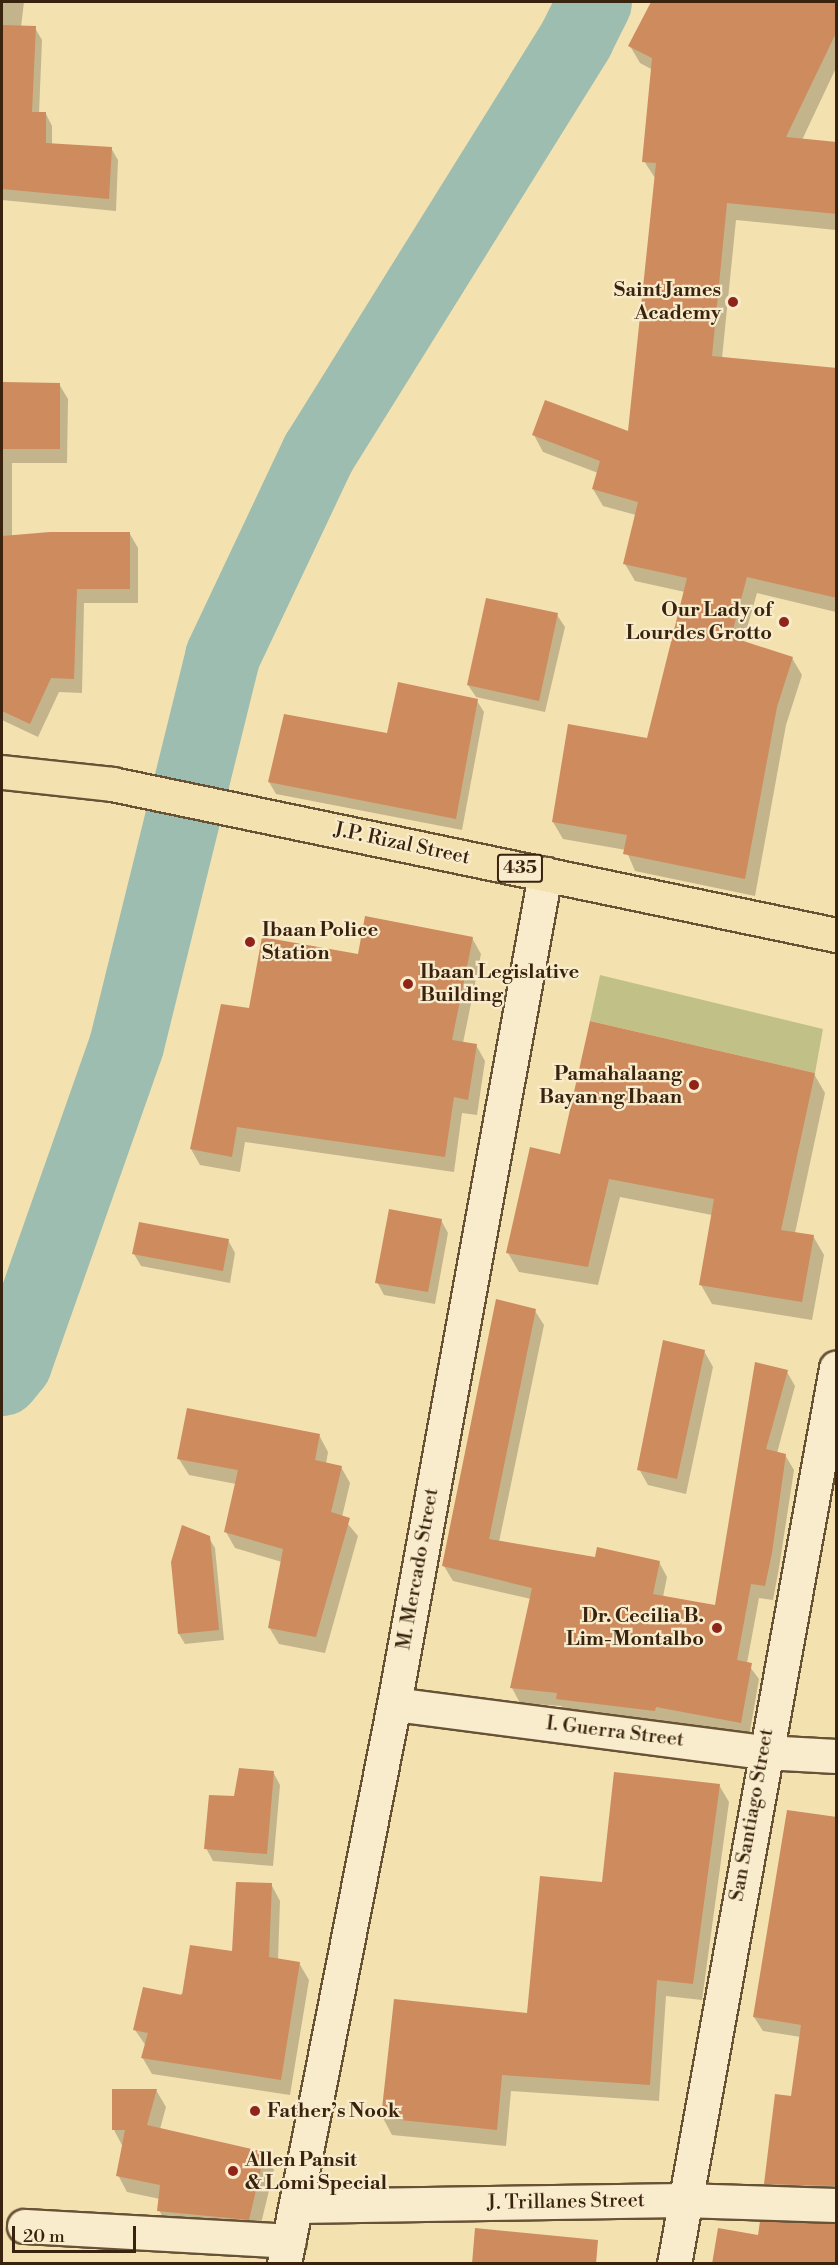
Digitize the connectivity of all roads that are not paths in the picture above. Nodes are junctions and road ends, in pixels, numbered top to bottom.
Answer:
1 (2, 772) edge
2 (545, 874) junction
3 (837, 935) edge
4 (837, 1368) edge
5 (394, 1704) junction
6 (764, 1752) junction
7 (837, 1756) edge
8 (682, 2200) junction
9 (837, 2205) edge
10 (296, 2206) junction
11 (24, 2226) dead end
12 (287, 2252) edge
13 (674, 2264) edge

1 - 2 main road, J.P. Rizal Street / 435
2 - 3 main road, J.P. Rizal Street / 435
2 - 5 street, M. Mercado Street
4 - 6 street, San Santiago Street
5 - 6 street, I. Guerra Street
5 - 10 street, M. Mercado Street
6 - 7 street, I. Guerra Street
6 - 8 street, San Santiago Street
8 - 9 street, J. Trillanes Street
8 - 10 street, J. Trillanes Street
8 - 13 street, San Santiago Street
10 - 12 street, M. Mercado Street
11 - 12 street

